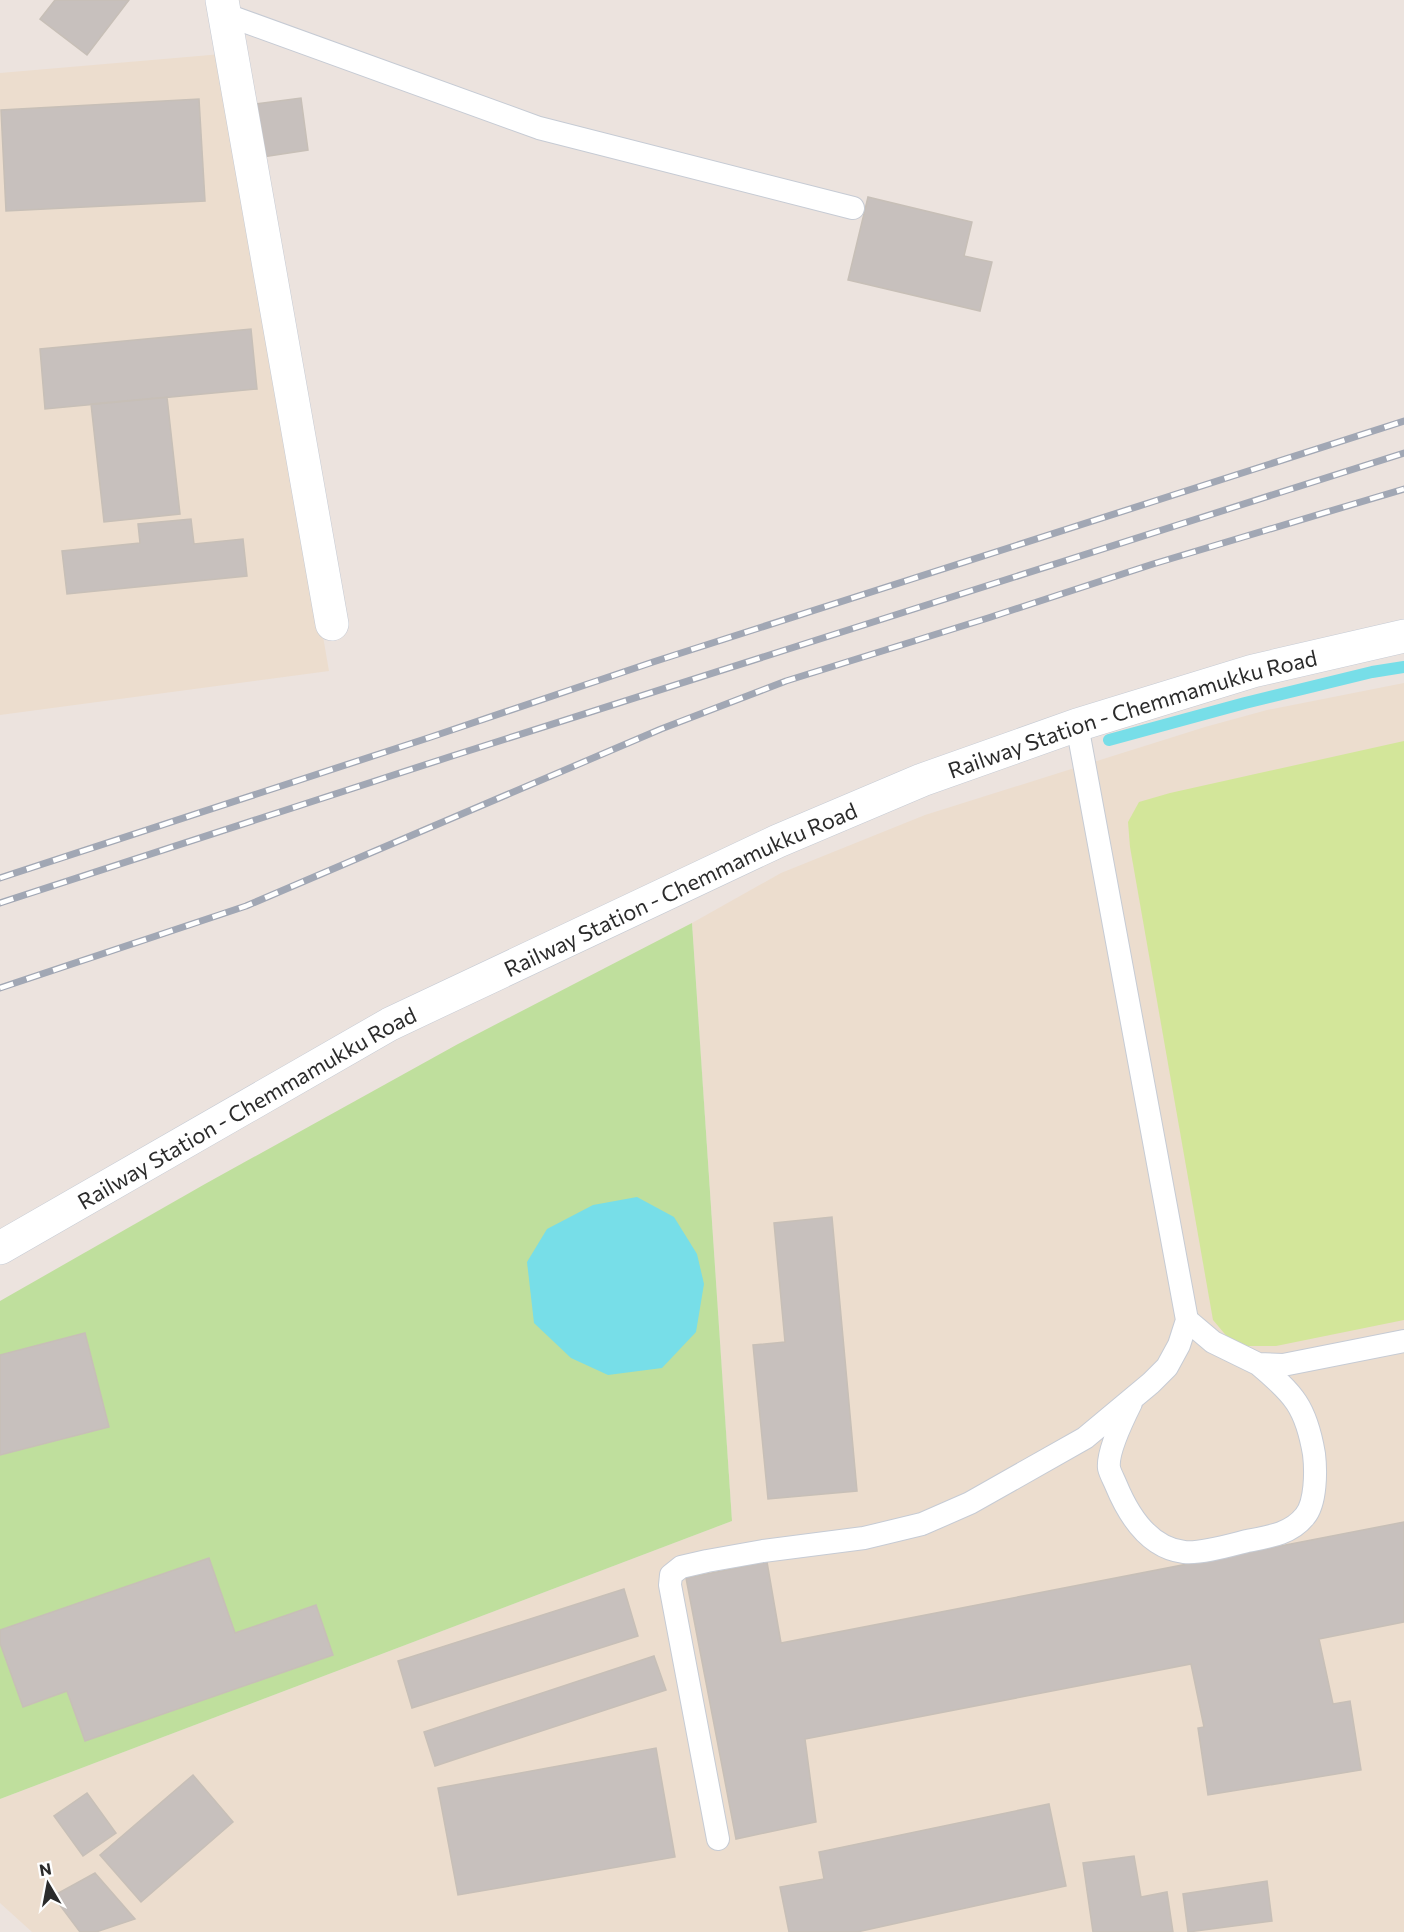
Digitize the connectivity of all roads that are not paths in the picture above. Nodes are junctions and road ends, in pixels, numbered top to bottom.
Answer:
1 (223, 7) edge
2 (852, 208) dead end
3 (332, 624) dead end
4 (1404, 636) edge
5 (1077, 725) junction
6 (0, 1248) edge
7 (1187, 1320) junction
8 (1404, 1341) edge
9 (1258, 1364) junction
10 (1135, 1395) junction
11 (718, 1839) dead end

1 - 2 lane
1 - 3 main road
4 - 5 main road, Railway Station - Chemmamukku Road
5 - 6 main road, Railway Station - Chemmamukku Road
5 - 7 lane
7 - 9 lane
7 - 10 lane
8 - 9 lane
9 - 10 lane
10 - 11 lane

